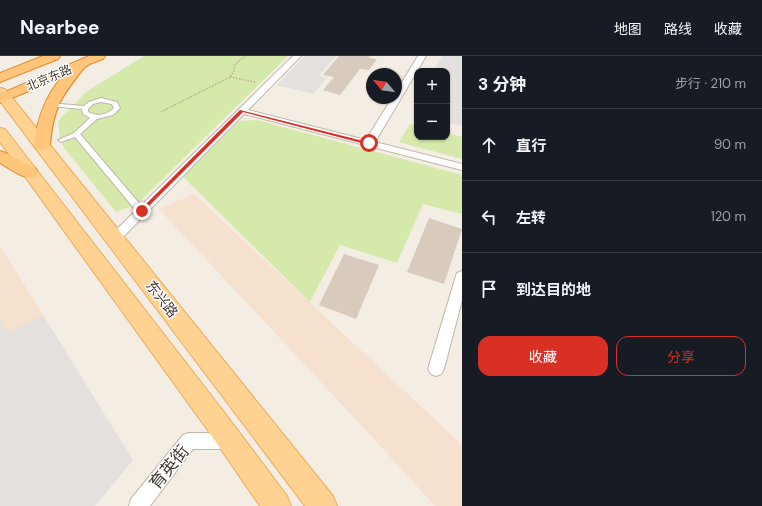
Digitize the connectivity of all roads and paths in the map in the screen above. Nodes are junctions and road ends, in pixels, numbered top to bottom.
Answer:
1 (54, 56) edge
2 (99, 56) edge
3 (246, 56) edge
4 (297, 56) edge
5 (422, 56) edge
6 (82, 64) junction
7 (230, 77) junction
8 (0, 78) edge
9 (268, 85) junction
10 (1, 97) edge
11 (50, 104) junction
12 (85, 108) junction
13 (242, 111) junction
14 (161, 112) dead end
15 (95, 117) junction
16 (0, 132) edge
17 (76, 134) junction
18 (52, 142) junction
19 (369, 143) junction
20 (0, 156) edge
21 (462, 167) edge
22 (30, 173) junction
23 (142, 211) junction
24 (115, 238) junction
25 (462, 276) edge
26 (436, 369) dead end
27 (230, 441) junction
28 (138, 506) edge
29 (277, 506) edge
30 (324, 506) edge

1 - 8 highway, 北京东路
2 - 6 highway, 北京东路
3 - 7 path
4 - 9 street
5 - 19 street
6 - 10 highway, 北京东路
6 - 11 highway
7 - 9 path
7 - 14 path
9 - 13 street
10 - 18 main road, 东兴路
11 - 12 street
11 - 18 highway
12 - 15 street
12 - 15 street
13 - 19 street
13 - 23 street
15 - 17 street
16 - 22 main road
17 - 18 street
17 - 23 street
18 - 24 main road, 东兴路
19 - 21 street
20 - 22 highway
22 - 27 main road
23 - 24 street
24 - 30 main road, 东兴路
25 - 26 street
27 - 28 street, 育英街
27 - 29 main road

